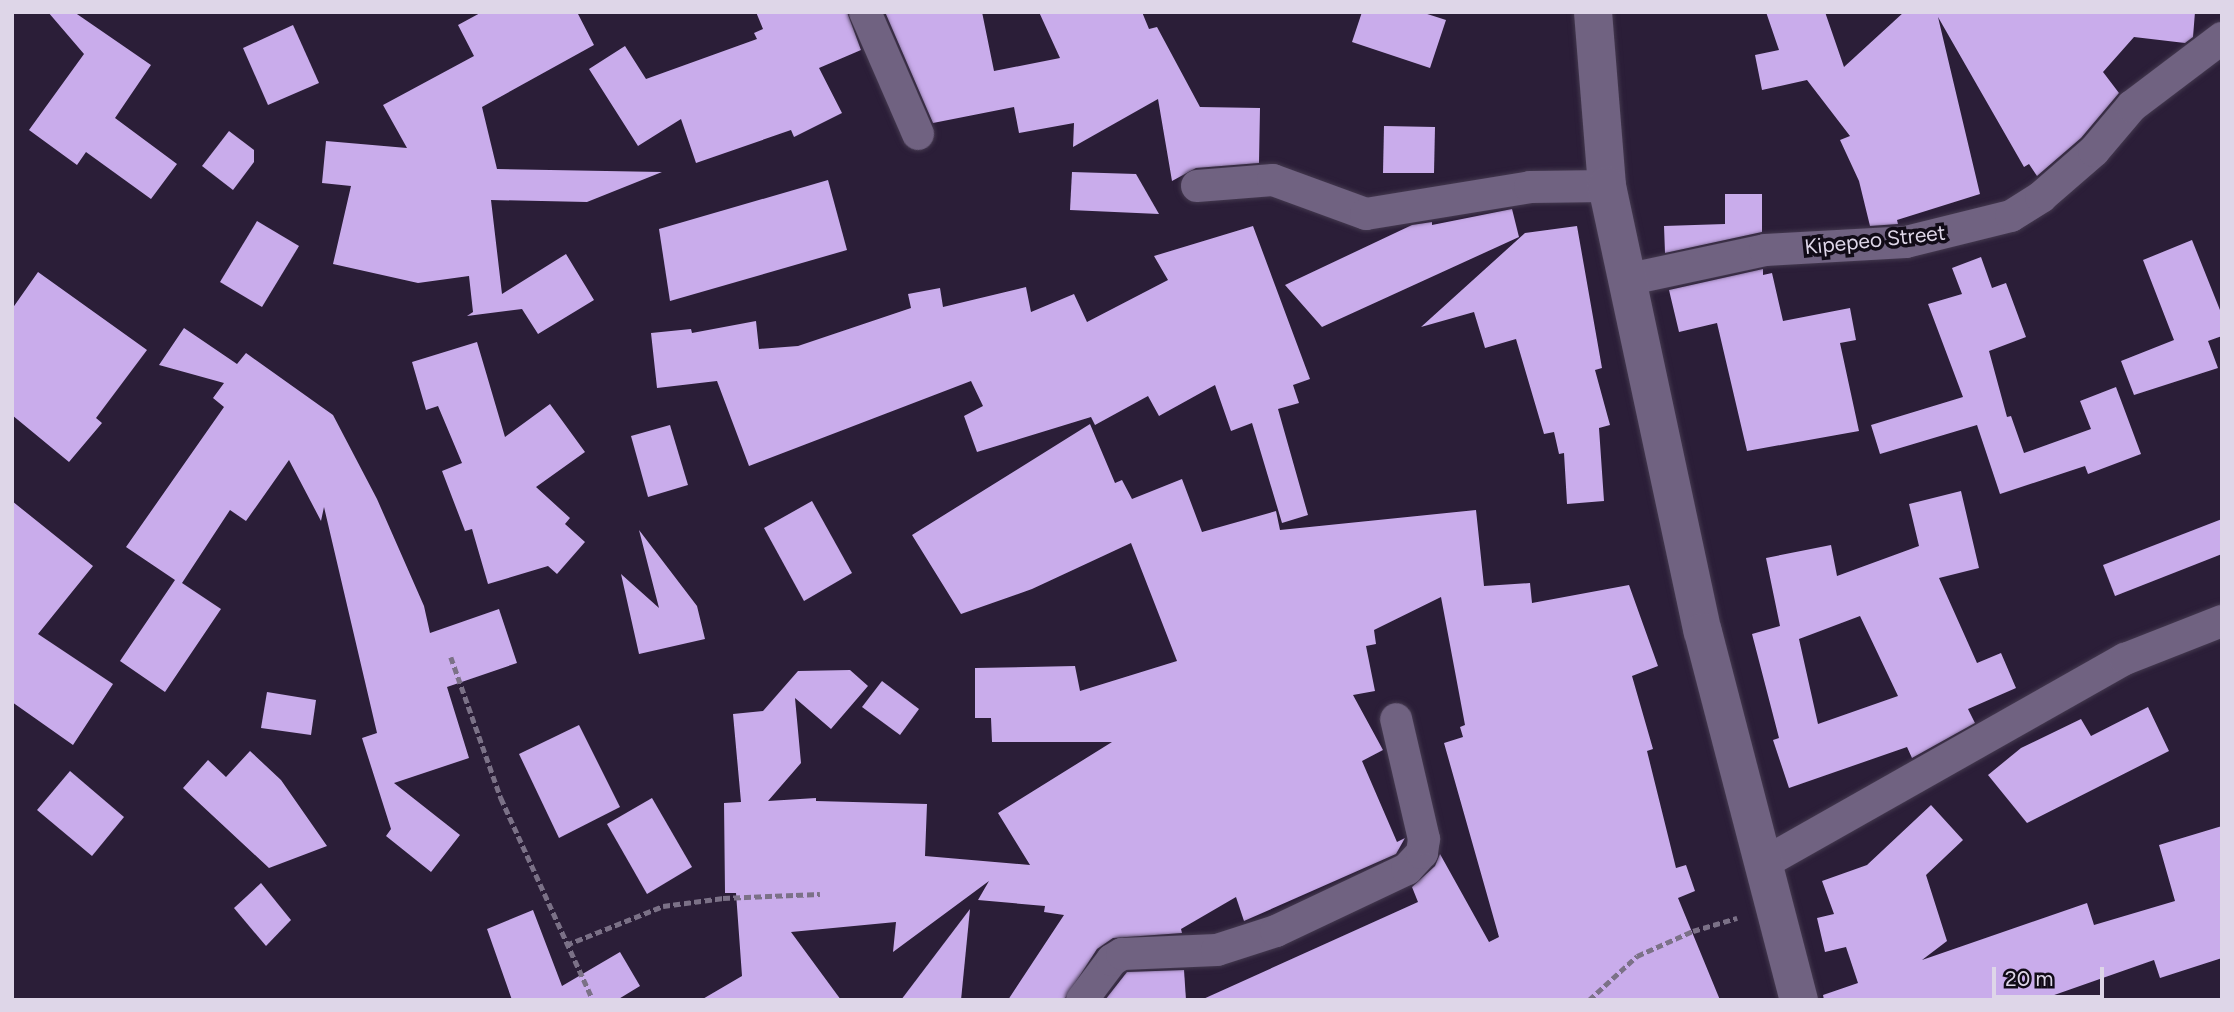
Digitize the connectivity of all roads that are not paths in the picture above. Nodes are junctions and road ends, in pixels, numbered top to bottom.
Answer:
1 (865, 12) edge
2 (1593, 12) edge
3 (2222, 38) edge
4 (918, 134) dead end
5 (1197, 186) dead end
6 (1607, 186) junction
7 (1630, 279) junction
8 (2222, 621) edge
9 (1396, 719) dead end
10 (1764, 863) junction
11 (1082, 1000) edge
12 (1799, 1000) edge

1 - 4 street
2 - 6 street
3 - 7 street, Kipepeo Street
5 - 6 street
6 - 7 street
7 - 10 street
8 - 10 street
9 - 11 street
10 - 12 street

